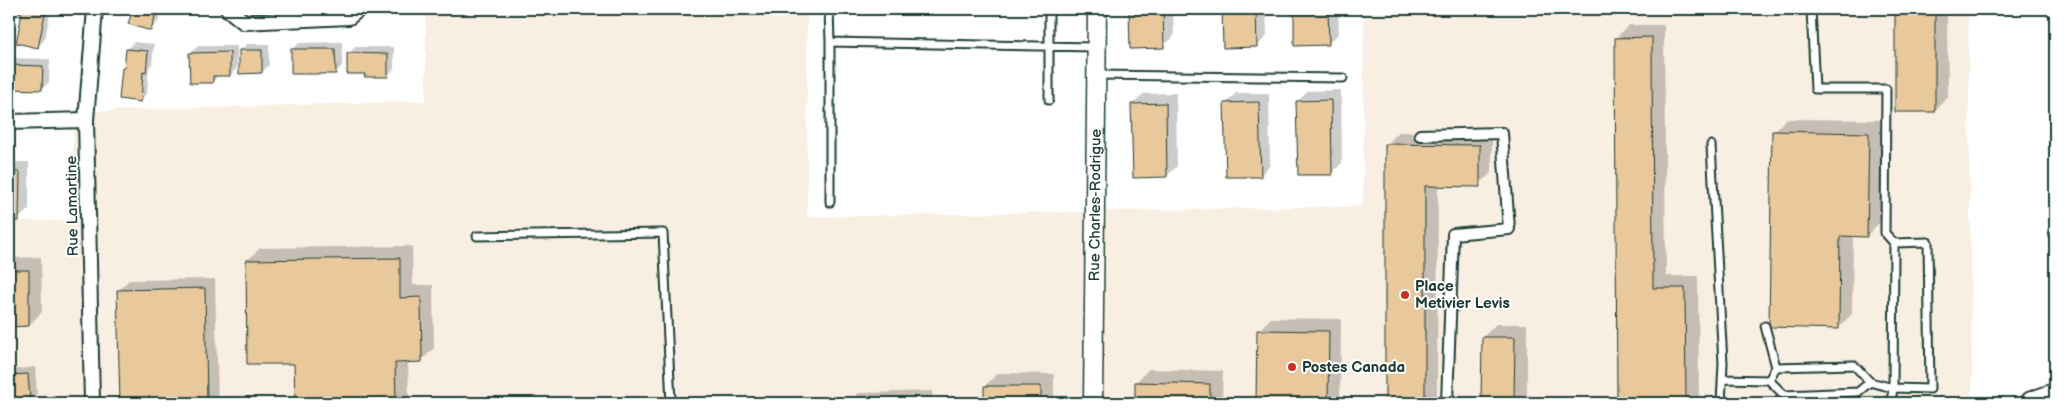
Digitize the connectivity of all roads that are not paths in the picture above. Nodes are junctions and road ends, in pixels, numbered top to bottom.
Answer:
1 (95, 9) edge
2 (228, 9) edge
3 (360, 9) edge
4 (828, 9) edge
5 (1049, 9) edge
6 (1097, 9) edge
7 (1811, 9) edge
8 (830, 42) junction
9 (1049, 46) junction
10 (1096, 47) junction
11 (1096, 75) junction
12 (1343, 78) dead end
13 (1049, 100) dead end
14 (86, 120) junction
15 (9, 122) edge
16 (1420, 134) dead end
17 (1711, 145) dead end
18 (830, 202) dead end
19 (477, 236) dead end
20 (1894, 243) junction
21 (1766, 326) dead end
22 (1776, 367) junction
23 (1722, 379) junction
24 (1769, 380) junction
25 (1870, 382) junction
26 (1892, 388) junction
27 (2055, 395) edge
28 (92, 403) edge
29 (671, 403) edge
30 (1092, 403) edge
31 (1447, 403) edge
32 (1721, 403) edge
33 (1892, 403) edge
34 (2032, 403) edge

1 - 14 street, Rue Lamartine
2 - 3 street
4 - 8 lane
5 - 9 lane
6 - 10 street, Rue Charles-Rodrigue
7 - 20 lane
8 - 9 lane
8 - 18 lane
9 - 10 lane
9 - 13 lane
10 - 11 street, Rue Charles-Rodrigue
11 - 12 lane
11 - 30 street, Rue Charles-Rodrigue
14 - 15 street
14 - 28 street, Rue Lamartine
16 - 31 street
17 - 23 lane
19 - 29 lane
20 - 26 lane
20 - 26 lane
21 - 22 lane
22 - 24 lane
22 - 25 lane
23 - 24 lane
23 - 32 lane
24 - 25 lane
25 - 26 lane
26 - 33 lane
27 - 34 main road

